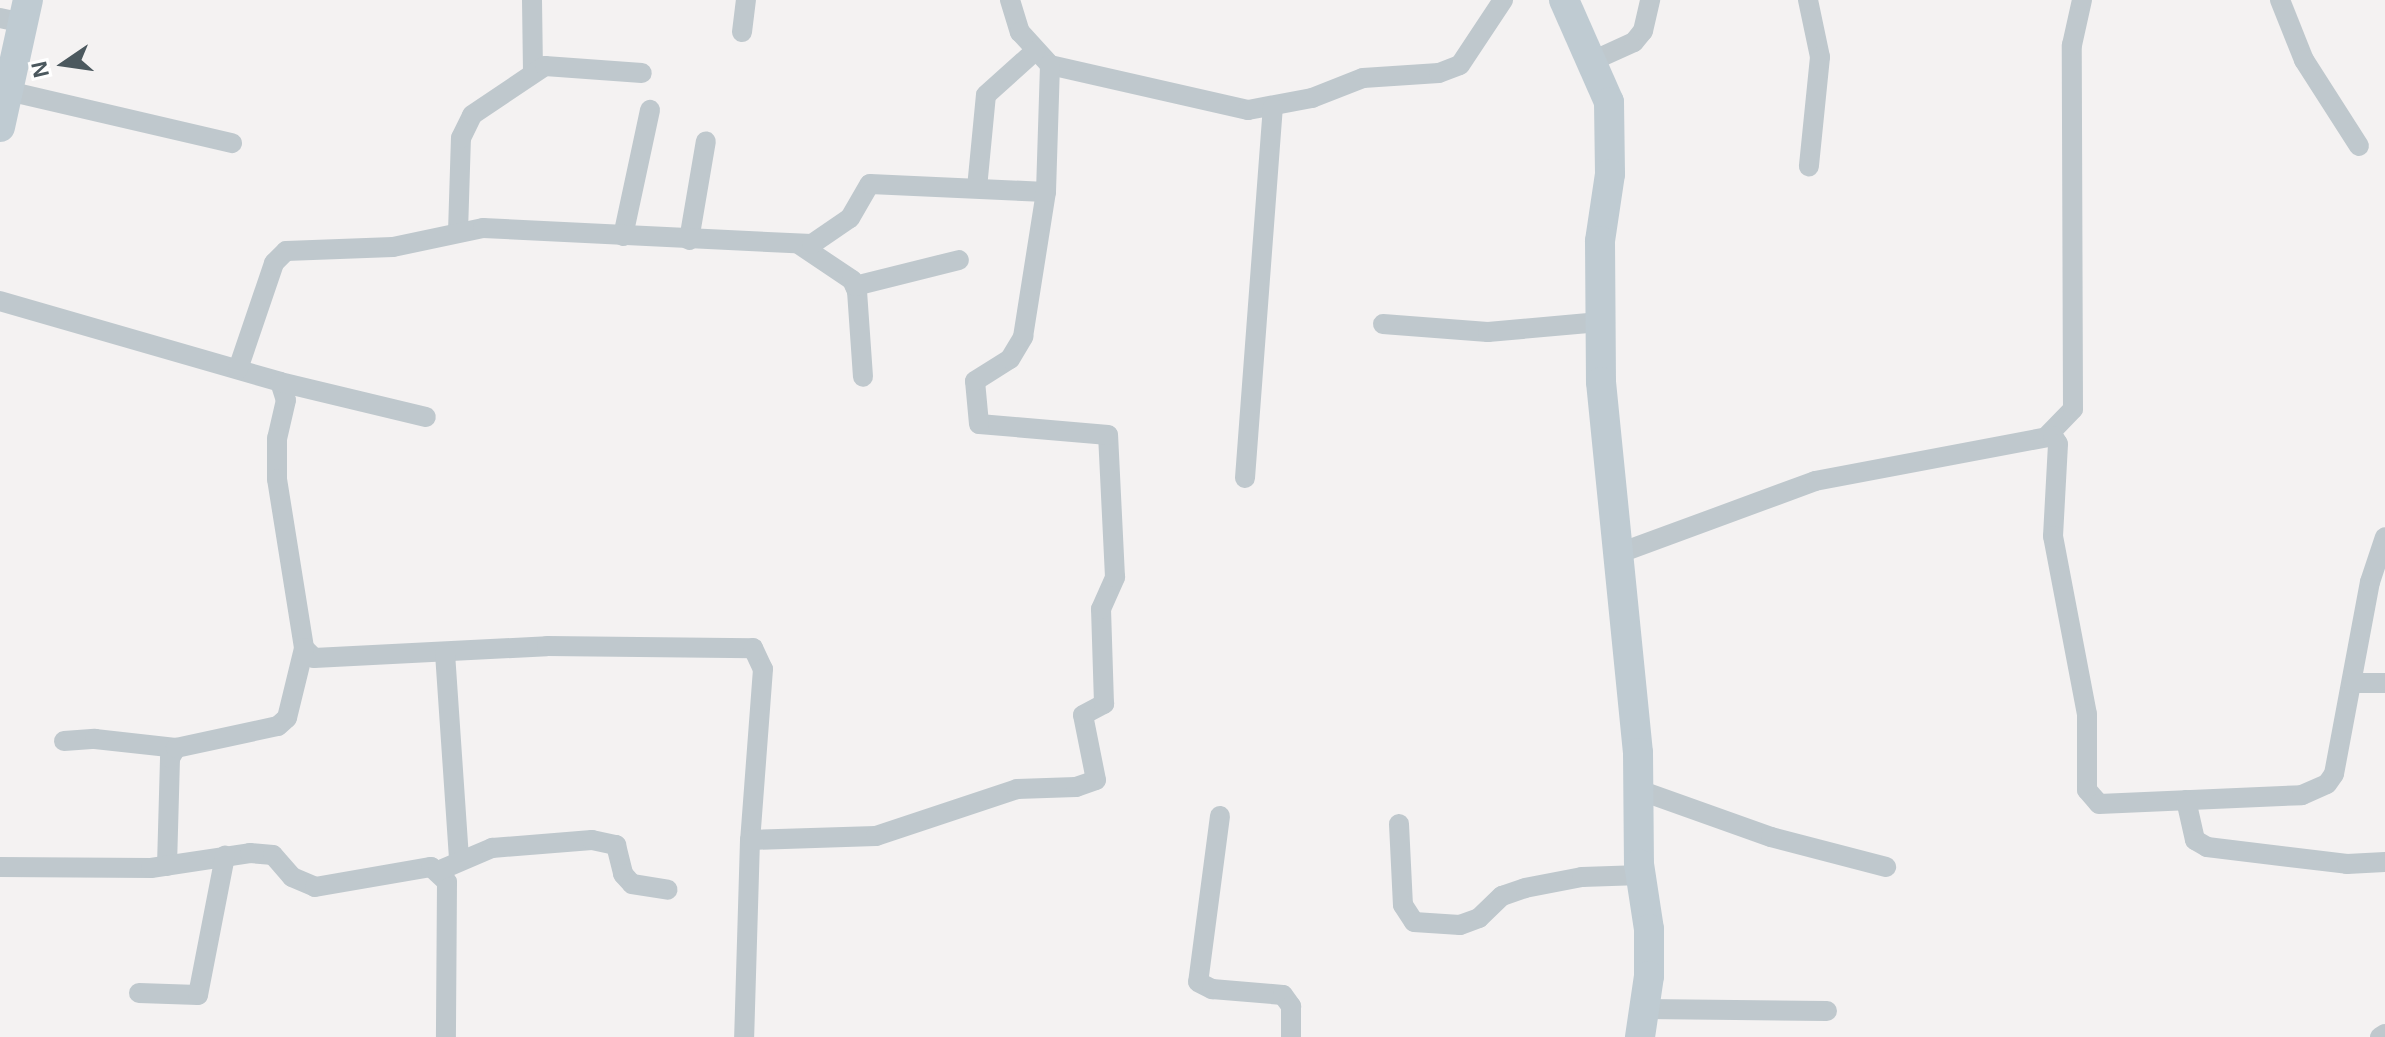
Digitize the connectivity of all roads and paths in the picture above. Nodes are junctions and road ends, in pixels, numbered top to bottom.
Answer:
1 (532, 0) edge
2 (746, 0) edge
3 (1010, 0) edge
4 (1503, 0) edge
5 (1564, 0) edge
6 (1650, 0) edge
7 (1808, 0) edge
8 (2082, 0) edge
9 (2280, 0) edge
10 (17, 13) edge
11 (742, 32) dead end
12 (1035, 51) junction
13 (1590, 62) junction
14 (1050, 65) junction
15 (533, 71) junction
16 (642, 73) dead end
17 (8, 91) junction
18 (1273, 108) junction
19 (650, 110) dead end
20 (0, 127) edge
21 (706, 141) dead end
22 (232, 143) dead end
23 (2359, 146) dead end
24 (1809, 166) dead end
25 (977, 188) junction
26 (1046, 192) junction
27 (458, 232) junction
28 (623, 236) junction
29 (689, 240) junction
30 (800, 245) junction
31 (959, 260) dead end
32 (855, 286) junction
33 (0, 301) edge
34 (1600, 322) junction
35 (1383, 324) dead end
36 (238, 369) junction
37 (863, 377) dead end
38 (280, 382) junction
39 (426, 417) dead end
40 (2048, 435) junction
41 (1245, 478) dead end
42 (2385, 537) edge
43 (1617, 554) junction
44 (304, 648) junction
45 (445, 653) junction
46 (2353, 683) junction
47 (2385, 683) edge
48 (64, 741) dead end
49 (176, 748) junction
50 (1639, 790) junction
51 (2186, 800) junction
52 (1220, 816) dead end
53 (1399, 824) dead end
54 (750, 840) junction
55 (225, 856) junction
56 (459, 861) junction
57 (2385, 862) edge
58 (167, 866) junction
59 (0, 867) edge
60 (1886, 867) dead end
61 (438, 871) junction
62 (1641, 875) junction
63 (668, 890) dead end
64 (139, 993) dead end
65 (1827, 1011) dead end
66 (1643, 1023) edge
67 (446, 1037) edge
68 (744, 1037) edge
69 (1291, 1037) edge

1 - 15 street
2 - 11 street
3 - 12 street
4 - 18 street
5 - 13 street
6 - 13 street
7 - 24 street
8 - 40 street
9 - 23 street
10 - 17 street
12 - 14 street
12 - 25 street
13 - 34 street
14 - 18 street
14 - 26 street
15 - 16 street
15 - 27 street
17 - 20 street
17 - 22 street
18 - 41 street
19 - 28 street
21 - 29 street
25 - 26 street
25 - 30 street
26 - 54 street
27 - 28 street
27 - 36 street
28 - 29 street
29 - 30 street
30 - 32 street
31 - 32 street
32 - 37 street
33 - 36 street
34 - 35 street
34 - 43 street
36 - 38 street
38 - 39 street
38 - 44 street
40 - 43 street
40 - 51 street
42 - 46 street
43 - 50 street
44 - 45 street
44 - 49 street
45 - 54 street
45 - 56 street
46 - 47 street
46 - 51 street
48 - 49 street
49 - 58 street
50 - 60 street
50 - 62 street
51 - 57 street
52 - 69 street
53 - 62 street
54 - 68 street
55 - 58 street
55 - 61 street
55 - 64 street
56 - 61 street
56 - 63 street
58 - 59 street
61 - 67 street
62 - 66 street
65 - 66 street

